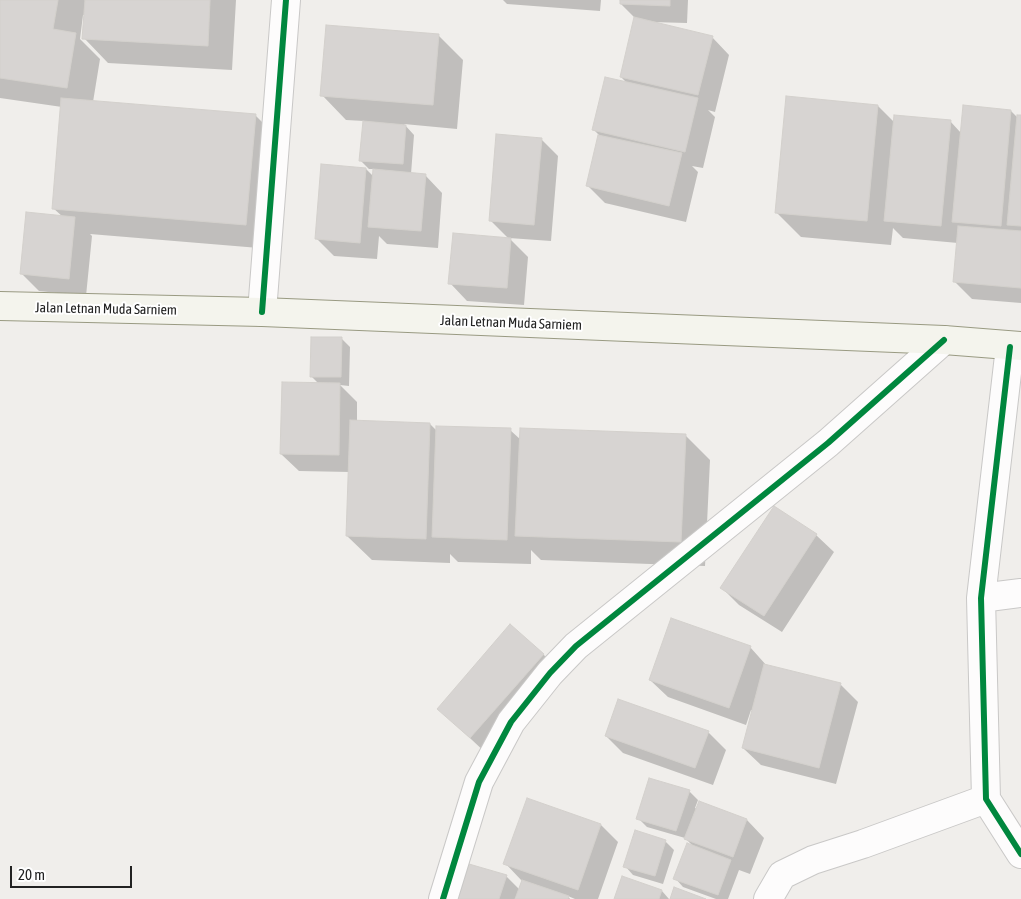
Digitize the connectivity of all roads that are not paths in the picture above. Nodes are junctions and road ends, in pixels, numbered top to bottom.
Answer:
1 (286, 0) edge
2 (0, 306) edge
3 (262, 312) junction
4 (944, 340) junction
5 (1015, 346) edge
6 (1021, 593) edge
7 (981, 598) junction
8 (986, 799) junction
9 (1021, 854) edge
10 (443, 899) edge
11 (768, 899) edge

1 - 3 street
2 - 3 main road, Jalan Letnan Muda Sarniem
3 - 4 main road, Jalan Letnan Muda Sarniem
4 - 5 main road, Jalan Letnan Muda Sarniem
4 - 10 street
5 - 7 street
6 - 7 street
7 - 8 street
8 - 9 street
8 - 11 street

